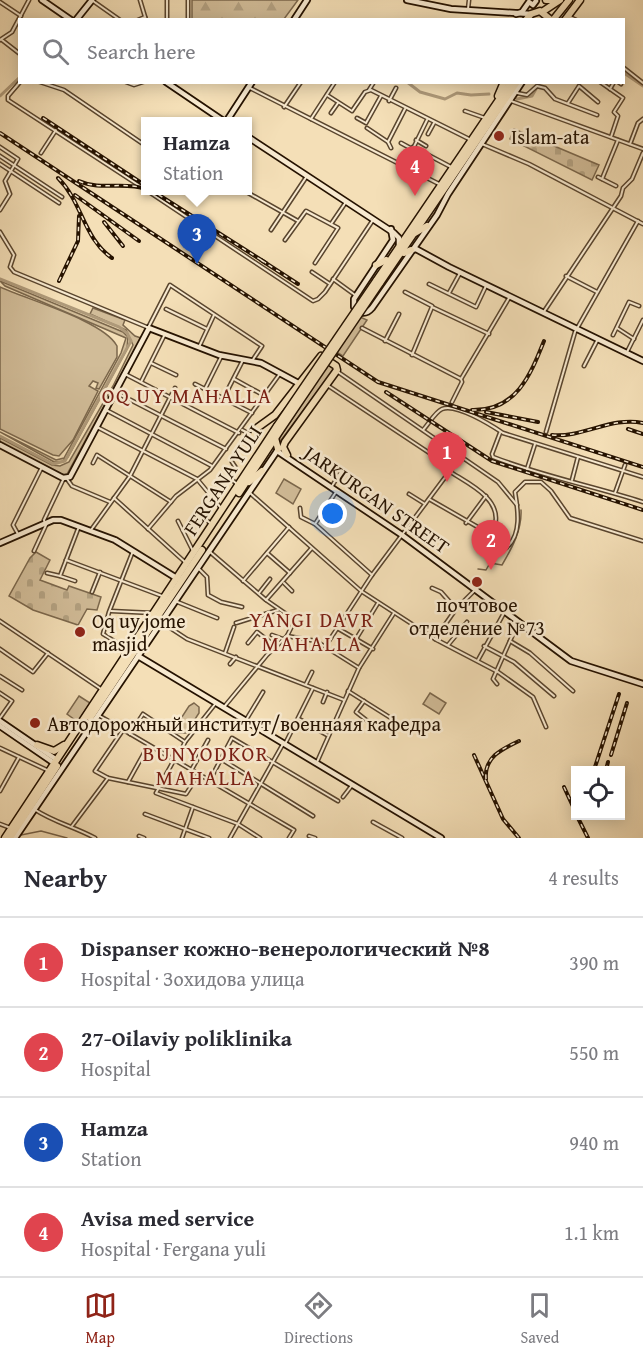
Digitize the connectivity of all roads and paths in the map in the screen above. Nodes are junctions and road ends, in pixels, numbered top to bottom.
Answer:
1 (29, 0) edge
2 (44, 0) edge
3 (92, 0) edge
4 (140, 0) edge
5 (167, 0) edge
6 (188, 0) edge
7 (307, 0) edge
8 (407, 0) edge
9 (470, 0) edge
10 (546, 0) edge
11 (559, 0) edge
12 (569, 0) edge
13 (580, 0) edge
14 (529, 1) edge
15 (536, 1) edge
16 (0, 2) edge
17 (561, 9) junction
18 (468, 10) junction
19 (541, 12) junction
20 (514, 14) junction
21 (21, 16) joint
22 (71, 18) edge
23 (76, 18) edge
24 (117, 18) edge
25 (145, 18) edge
26 (167, 18) edge
27 (188, 18) edge
28 (295, 18) edge
29 (526, 18) edge
30 (549, 18) edge
31 (554, 18) edge
32 (567, 18) edge
33 (18, 21) edge
34 (1, 40) edge
35 (18, 53) edge
36 (625, 69) edge
37 (643, 82) edge
38 (18, 84) edge
39 (46, 84) edge
40 (171, 84) edge
41 (300, 84) edge
42 (334, 84) edge
43 (373, 84) edge
44 (503, 84) edge
45 (586, 84) edge
46 (603, 84) edge
47 (617, 84) edge
48 (250, 85) edge
49 (514, 85) edge
50 (396, 88) dead end
51 (583, 88) junction
52 (610, 89) junction
53 (369, 90) junction
54 (327, 95) junction
55 (381, 96) junction
56 (389, 100) junction
57 (511, 101) junction
58 (338, 102) junction
59 (598, 102) dead end
60 (568, 103) junction
61 (284, 107) junction
62 (494, 108) junction
63 (405, 109) junction
64 (465, 111) dead end
65 (332, 113) dead end
66 (597, 115) dead end
67 (221, 117) edge
68 (230, 117) edge
69 (357, 118) dead end
70 (311, 119) junction
71 (486, 119) junction
72 (643, 119) edge
73 (427, 120) junction
74 (434, 123) junction
75 (367, 128) dead end
76 (56, 130) junction
77 (428, 134) dead end
78 (611, 137) junction
79 (252, 138) edge
80 (416, 140) junction
81 (472, 140) junction
82 (619, 140) junction
83 (388, 142) junction
84 (141, 143) edge
85 (401, 143) dead end
86 (482, 144) junction
87 (630, 144) junction
88 (426, 146) dead end
89 (0, 147) edge
90 (392, 148) dead end
91 (412, 148) junction
92 (643, 151) edge
93 (41, 153) dead end
94 (0, 156) edge
95 (5, 159) junction
96 (1, 164) edge
97 (14, 165) junction
98 (404, 167) junction
99 (453, 168) junction
100 (11, 171) junction
101 (29, 175) junction
102 (308, 175) junction
103 (25, 180) junction
104 (38, 180) junction
105 (441, 185) junction
106 (34, 186) junction
107 (616, 186) dead end
108 (141, 187) edge
109 (52, 189) junction
110 (48, 195) junction
111 (154, 195) edge
112 (251, 195) edge
113 (62, 196) dead end
114 (346, 201) junction
115 (59, 203) dead end
116 (613, 208) junction
117 (0, 210) edge
118 (436, 210) junction
119 (282, 213) junction
120 (373, 219) junction
121 (298, 221) junction
122 (638, 221) junction
123 (331, 224) junction
124 (643, 224) edge
125 (428, 226) junction
126 (271, 230) dead end
127 (391, 231) junction
128 (0, 232) edge
129 (412, 235) junction
130 (285, 240) dead end
131 (406, 240) junction
132 (418, 241) junction
133 (400, 250) junction
134 (411, 250) junction
135 (420, 251) junction
136 (315, 263) dead end
137 (376, 265) junction
138 (449, 267) junction
139 (312, 272) dead end
140 (460, 273) junction
141 (382, 275) junction
142 (566, 276) junction
143 (333, 279) junction
144 (330, 284) junction
145 (429, 284) dead end
146 (486, 285) junction
147 (405, 292) dead end
148 (597, 292) junction
149 (449, 293) junction
150 (355, 295) junction
151 (510, 297) junction
152 (639, 306) dead end
153 (432, 307) junction
154 (166, 309) dead end
155 (543, 313) junction
156 (399, 314) dead end
157 (214, 315) junction
158 (643, 320) edge
159 (148, 328) junction
160 (362, 328) dead end
161 (618, 328) junction
162 (207, 329) junction
163 (576, 329) junction
164 (165, 334) junction
165 (490, 334) junction
166 (613, 335) dead end
167 (597, 339) junction
168 (634, 339) junction
169 (385, 341) junction
170 (199, 347) junction
171 (626, 353) junction
172 (412, 355) junction
173 (221, 356) junction
174 (243, 360) junction
175 (252, 361) junction
176 (643, 361) edge
177 (151, 363) junction
178 (584, 366) dead end
179 (336, 371) junction
180 (281, 373) junction
181 (125, 374) junction
182 (176, 375) dead end
183 (234, 379) junction
184 (460, 380) junction
185 (141, 382) junction
186 (195, 384) dead end
187 (300, 384) junction
188 (327, 385) junction
189 (176, 388) dead end
190 (205, 389) junction
191 (116, 392) junction
192 (265, 396) junction
193 (171, 398) junction
194 (223, 399) junction
195 (452, 402) dead end
196 (106, 410) junction
197 (252, 413) junction
198 (162, 416) junction
199 (304, 416) junction
200 (97, 427) junction
201 (423, 430) junction
202 (240, 431) junction
203 (500, 432) junction
204 (546, 432) dead end
205 (153, 434) junction
206 (254, 435) junction
207 (273, 436) junction
208 (285, 442) junction
209 (535, 444) junction
210 (0, 445) edge
211 (226, 449) junction
212 (144, 452) junction
213 (279, 452) junction
214 (257, 456) junction
215 (578, 457) junction
216 (232, 462) dead end
217 (93, 463) dead end
218 (625, 465) dead end
219 (213, 466) junction
220 (42, 467) junction
221 (527, 469) junction
222 (342, 470) dead end
223 (623, 470) junction
224 (449, 471) junction
225 (260, 473) junction
226 (130, 476) junction
227 (643, 477) edge
228 (66, 478) junction
229 (197, 479) junction
230 (572, 480) junction
231 (239, 485) junction
232 (335, 489) junction
233 (248, 491) junction
234 (615, 493) junction
235 (409, 494) dead end
236 (486, 496) junction
237 (114, 498) junction
238 (429, 499) junction
239 (233, 501) junction
240 (643, 501) edge
241 (111, 502) junction
242 (171, 502) junction
243 (425, 504) junction
244 (517, 505) junction
245 (300, 508) dead end
246 (223, 510) junction
247 (199, 513) dead end
248 (178, 521) dead end
249 (46, 523) junction
250 (466, 523) junction
251 (315, 524) junction
252 (79, 526) junction
253 (213, 526) junction
254 (289, 527) junction
255 (91, 530) junction
256 (148, 530) junction
257 (402, 534) junction
258 (19, 535) junction
259 (491, 536) junction
260 (643, 542) edge
261 (0, 543) edge
262 (311, 549) junction
263 (34, 551) dead end
264 (133, 551) junction
265 (207, 551) junction
266 (483, 551) dead end
267 (195, 553) junction
268 (267, 553) junction
269 (66, 560) junction
270 (188, 565) junction
271 (197, 567) junction
272 (100, 572) junction
273 (47, 573) dead end
274 (290, 573) junction
275 (372, 575) junction
276 (60, 576) junction
277 (178, 579) junction
278 (270, 579) dead end
279 (243, 580) junction
280 (75, 581) dead end
281 (122, 581) junction
282 (283, 582) junction
283 (432, 588) dead end
284 (476, 589) junction
285 (292, 591) dead end
286 (361, 591) junction
287 (92, 592) dead end
288 (258, 594) junction
289 (166, 597) junction
290 (266, 600) junction
291 (175, 601) junction
292 (378, 603) junction
293 (242, 607) dead end
294 (163, 609) junction
295 (456, 609) junction
296 (278, 610) junction
297 (111, 611) junction
298 (505, 611) junction
299 (394, 613) junction
300 (155, 614) junction
301 (217, 618) dead end
302 (0, 621) edge
303 (519, 621) junction
304 (161, 622) junction
305 (467, 622) dead end
306 (236, 623) dead end
307 (234, 627) dead end
308 (338, 628) junction
309 (272, 635) dead end
310 (287, 636) junction
311 (283, 639) junction
312 (356, 639) junction
313 (435, 639) junction
314 (510, 641) junction
315 (248, 643) dead end
316 (448, 645) junction
317 (275, 646) junction
318 (484, 646) junction
319 (325, 647) junction
320 (0, 649) edge
321 (373, 649) junction
322 (130, 651) junction
323 (48, 653) junction
324 (225, 653) junction
325 (504, 655) junction
326 (138, 656) junction
327 (236, 657) junction
328 (478, 660) junction
329 (230, 664) dead end
330 (258, 666) junction
331 (359, 668) junction
332 (312, 672) dead end
333 (498, 672) junction
334 (0, 675) edge
335 (114, 682) junction
336 (643, 683) edge
337 (306, 684) junction
338 (497, 684) dead end
339 (314, 687) junction
340 (22, 690) dead end
341 (103, 690) junction
342 (348, 691) junction
343 (573, 691) dead end
344 (263, 692) dead end
345 (327, 692) junction
346 (0, 693) edge
347 (554, 696) dead end
348 (344, 700) junction
349 (363, 701) junction
350 (323, 702) dead end
351 (216, 703) junction
352 (224, 707) junction
353 (98, 715) junction
354 (0, 719) edge
355 (299, 719) junction
356 (246, 720) junction
357 (394, 720) dead end
358 (370, 723) dead end
359 (0, 726) edge
360 (546, 727) dead end
361 (123, 730) junction
362 (74, 734) junction
363 (130, 734) junction
364 (328, 736) junction
365 (208, 740) dead end
366 (185, 742) junction
367 (285, 744) junction
368 (39, 746) junction
369 (148, 746) junction
370 (0, 748) edge
371 (19, 757) junction
372 (48, 758) junction
373 (221, 759) junction
374 (175, 761) junction
375 (57, 762) junction
376 (272, 762) junction
377 (316, 763) junction
378 (191, 770) junction
379 (49, 771) junction
380 (199, 774) junction
381 (108, 778) junction
382 (210, 780) junction
383 (128, 782) junction
384 (260, 783) junction
385 (353, 784) junction
386 (158, 786) junction
387 (0, 791) edge
388 (343, 797) dead end
389 (338, 801) dead end
390 (28, 802) junction
391 (249, 803) junction
392 (193, 807) junction
393 (34, 810) junction
394 (145, 814) dead end
395 (313, 816) dead end
396 (373, 822) dead end
397 (0, 824) edge
398 (238, 824) junction
399 (72, 826) junction
400 (8, 827) junction
401 (185, 829) junction
402 (16, 835) edge
403 (139, 836) dead end
404 (309, 836) dead end
405 (3, 838) edge
406 (95, 838) edge
407 (144, 838) edge
408 (182, 838) edge
409 (209, 838) edge
410 (230, 838) edge
411 (260, 838) edge
412 (289, 838) edge
413 (315, 838) edge
414 (402, 838) edge
415 (441, 838) edge

1 - 21 street
2 - 22 main road
3 - 23 main road
3 - 24 street
4 - 25 street
5 - 26 street
6 - 27 street
7 - 28 main road
8 - 18 main road
9 - 18 street
10 - 11 main road
11 - 19 main road
12 - 17 main road
13 - 32 main road
14 - 15 main road
14 - 20 main road
14 - 29 main road
15 - 19 main road
16 - 21 street
17 - 31 main road
17 - 32 main road
18 - 20 main road
19 - 29 main road
19 - 30 main road
20 - 29 main road
33 - 34 street
34 - 35 street
36 - 37 street
38 - 76 street
39 - 84 street
40 - 67 main road
41 - 61 street
42 - 54 street
43 - 53 street
44 - 62 main road
45 - 51 street
46 - 52 street
47 - 52 street
48 - 61 street
48 - 68 main road
49 - 57 main road
49 - 60 street
49 - 62 main road, FERGANA YULI
49 - 118 main road
50 - 56 street
51 - 59 street
51 - 60 street
52 - 78 street
53 - 55 street
53 - 58 street
54 - 58 street
54 - 70 street
55 - 56 street
55 - 69 street
56 - 63 street
57 - 78 street
57 - 86 main road
58 - 65 street
60 - 66 street
61 - 70 street
62 - 71 main road, FERGANA YULI
63 - 73 street
63 - 83 street
64 - 71 street
70 - 98 street
71 - 81 main road, FERGANA YULI
72 - 87 street
73 - 74 street
73 - 80 street
74 - 77 street
74 - 81 street
75 - 83 street
76 - 93 street
76 - 108 street
78 - 82 street
79 - 102 main road
80 - 88 street
80 - 91 street
81 - 99 main road, FERGANA YULI
82 - 87 street
82 - 107 street
83 - 90 street
85 - 91 street
86 - 116 street
86 - 118 main road
87 - 92 street
89 - 97 street
91 - 98 street
91 - 99 street
92 - 116 street
94 - 95 street
95 - 96 street
95 - 97 street
96 - 100 street
97 - 100 street
97 - 101 street
98 - 105 street
99 - 105 main road, FERGANA YULI
100 - 103 street
100 - 117 street
101 - 103 street
101 - 104 street
102 - 114 main road
102 - 119 street
103 - 106 street
104 - 106 street
104 - 109 street
105 - 131 main road, FERGANA YULI
106 - 110 street
109 - 110 street
109 - 113 street
110 - 115 street
111 - 144 street
112 - 119 street
114 - 120 main road
114 - 123 street
116 - 122 street
116 - 142 street
118 - 125 main road
118 - 129 main road
119 - 121 street
119 - 126 street
120 - 127 main road
120 - 143 street
121 - 123 street
121 - 130 street
122 - 124 street
122 - 148 street
123 - 136 street
125 - 129 main road
125 - 132 main road
127 - 131 main road
127 - 133 main road
127 - 137 main road
128 - 159 street
129 - 131 main road
131 - 133 main road
131 - 141 main road, FERGANA YULI
132 - 134 main road
132 - 135 main road
133 - 134 main road
133 - 137 main road
133 - 141 main road
134 - 135 main road
134 - 138 main road
134 - 150 main road
135 - 138 main road
137 - 141 main road
137 - 150 main road
138 - 140 main road
139 - 144 street
140 - 146 main road
140 - 149 street
141 - 207 main road, FERGANA YULI, bridge
142 - 148 street
142 - 155 street
143 - 144 street
143 - 150 street
145 - 149 street
146 - 149 street
146 - 151 main road
147 - 153 street
148 - 163 street
151 - 155 main road
151 - 165 street
152 - 161 street
153 - 165 street
153 - 172 street
154 - 162 street
155 - 163 main road
156 - 169 street
157 - 159 street
157 - 162 street
157 - 175 street
158 - 168 street
159 - 164 main road
159 - 181 main road
160 - 169 street
161 - 166 street
161 - 168 street
162 - 170 street
163 - 167 main road
163 - 204 street
164 - 170 main road
164 - 177 street
165 - 184 street
167 - 171 main road
167 - 178 street
168 - 171 street
169 - 172 street
170 - 173 main road
171 - 176 main road
172 - 184 street
173 - 174 main road
173 - 190 street
174 - 175 main road
174 - 183 street
175 - 180 main road
177 - 182 street
177 - 185 street
179 - 187 main road
179 - 188 main road
179 - 201 street
180 - 187 main road
180 - 192 street
181 - 185 street
181 - 191 main road
183 - 192 street
183 - 194 street
184 - 195 street
185 - 193 street
186 - 190 street
187 - 206 main road
188 - 199 main road
188 - 224 street
189 - 193 street
190 - 194 street
191 - 196 main road
191 - 198 street
192 - 197 street
193 - 198 street
193 - 202 street
194 - 197 street
196 - 200 main road
196 - 205 street
197 - 202 street
198 - 205 street
198 - 211 street
199 - 208 main road
199 - 213 main road
200 - 212 street
200 - 228 main road
201 - 203 street
201 - 244 street
202 - 206 street
202 - 211 street
203 - 209 street
203 - 221 street
205 - 212 street
205 - 219 street
206 - 207 main road
206 - 214 main road
207 - 213 main road
207 - 214 main road, FERGANA YULI
207 - 239 main road, FERGANA YULI
208 - 213 main road
208 - 213 main road
209 - 215 street
209 - 221 street
210 - 220 main road
211 - 219 street
212 - 226 street
212 - 229 street
213 - 225 main road
213 - 225 main road
213 - 232 main road, JARKURGAN STREET
214 - 231 main road, FERGANA YULI
215 - 223 street
215 - 230 street
216 - 231 street
217 - 226 street
218 - 223 street
219 - 229 street
220 - 228 main road
220 - 258 street
221 - 230 street
222 - 232 street
223 - 227 street
223 - 234 street
224 - 236 street
224 - 238 street
225 - 233 main road
225 - 239 main road
226 - 237 street
226 - 242 street
228 - 241 street
228 - 249 street
229 - 242 street
229 - 246 street
230 - 234 street
231 - 246 main road, FERGANA YULI
232 - 251 street
232 - 257 main road, JARKURGAN STREET
233 - 254 street
233 - 265 main road
234 - 240 street
235 - 243 street
236 - 250 street
236 - 259 street
237 - 241 street
237 - 256 street
238 - 243 street
238 - 250 street
239 - 294 main road, FERGANA YULI
241 - 255 street
242 - 256 street
243 - 257 street
244 - 259 street
244 - 260 street
245 - 251 street
246 - 253 main road, FERGANA YULI
247 - 253 street
248 - 267 street
249 - 252 main road
249 - 258 main road
249 - 263 street
250 - 259 street
251 - 275 street
252 - 255 main road
252 - 269 street
253 - 267 main road, FERGANA YULI
254 - 262 street
254 - 268 street
255 - 264 main road
256 - 270 street
257 - 275 street
257 - 284 main road, JARKURGAN STREET
258 - 261 main road
259 - 266 street
262 - 274 street
262 - 286 street
264 - 277 main road
264 - 281 street
265 - 271 main road
265 - 279 street
267 - 270 main road, FERGANA YULI
268 - 274 street
268 - 279 street
269 - 272 street
269 - 276 street
270 - 277 main road, FERGANA YULI
271 - 291 main road
271 - 293 street
272 - 281 street
272 - 287 street
273 - 276 street
274 - 282 street
275 - 286 street
276 - 280 street
277 - 289 main road, FERGANA YULI
278 - 288 street
279 - 288 street
281 - 289 street
281 - 297 street
282 - 285 street
282 - 290 street
283 - 295 street
284 - 295 street
284 - 298 main road, JARKURGAN STREET
286 - 292 street
286 - 308 street
288 - 290 street
289 - 300 main road, FERGANA YULI
290 - 296 street
291 - 301 street
291 - 304 main road
292 - 299 street
292 - 312 street
294 - 326 main road
294 - 335 main road, FERGANA YULI
295 - 313 street
296 - 306 street
296 - 310 street
297 - 300 street
297 - 322 street
298 - 303 main road, JARKURGAN STREET
298 - 318 street
299 - 313 street
299 - 321 street
300 - 322 main road, FERGANA YULI
302 - 323 street
303 - 314 street
303 - 336 main road, JARKURGAN STREET
304 - 324 street
304 - 326 main road
305 - 316 street
307 - 324 street
308 - 312 street
308 - 319 street
309 - 311 street
310 - 311 street
310 - 319 street
311 - 317 street
312 - 321 street
313 - 316 street
314 - 325 street
314 - 343 street
315 - 317 street
316 - 328 street
317 - 330 street
318 - 325 street
318 - 328 street
319 - 331 street
320 - 323 street
321 - 331 street
322 - 341 main road, FERGANA YULI
323 - 341 street
324 - 327 street
325 - 333 street
325 - 347 street
326 - 335 main road
326 - 351 main road
326 - 353 main road
327 - 329 street
327 - 330 street
328 - 333 street
330 - 337 street
330 - 352 street
331 - 342 street
332 - 337 street
333 - 338 street
333 - 360 street
334 - 340 street
335 - 375 main road, FERGANA YULI
337 - 339 street
339 - 345 street
339 - 355 street
341 - 362 main road, FERGANA YULI
342 - 348 street
342 - 349 street
344 - 356 street
345 - 348 street
345 - 350 street
346 - 354 street
348 - 364 street
349 - 357 street
349 - 358 street
351 - 352 main road
351 - 366 street
352 - 356 main road
353 - 361 street
353 - 393 main road
354 - 368 main road
355 - 364 street
355 - 367 street
356 - 367 main road
359 - 372 main road
361 - 363 street
361 - 381 street
362 - 368 main road
362 - 375 main road, FERGANA YULI
363 - 366 street
363 - 369 street
364 - 377 street
365 - 378 street
366 - 374 street
367 - 376 street
367 - 377 main road
368 - 375 main road
369 - 374 street
369 - 383 street
370 - 371 street
371 - 379 street
371 - 387 street
372 - 375 main road
372 - 379 main road
373 - 376 street
373 - 382 street
373 - 384 street
374 - 378 street
374 - 386 street
375 - 379 main road, FERGANA YULI
375 - 402 main road
376 - 384 street
376 - 389 street
377 - 385 main road
378 - 380 street
379 - 390 main road, FERGANA YULI
380 - 382 street
380 - 386 street
381 - 383 street
381 - 399 street
382 - 391 street
383 - 386 street
384 - 391 street
384 - 395 street
385 - 388 street
385 - 415 main road
386 - 392 street
390 - 400 main road
390 - 405 main road, FERGANA YULI
391 - 398 street
391 - 412 street
392 - 398 street
392 - 401 street
393 - 399 street
393 - 402 main road
394 - 401 street
396 - 414 street
397 - 400 street
398 - 410 street
398 - 411 street
399 - 406 street
400 - 405 main road
401 - 408 street
401 - 409 street
403 - 407 street
404 - 413 street

